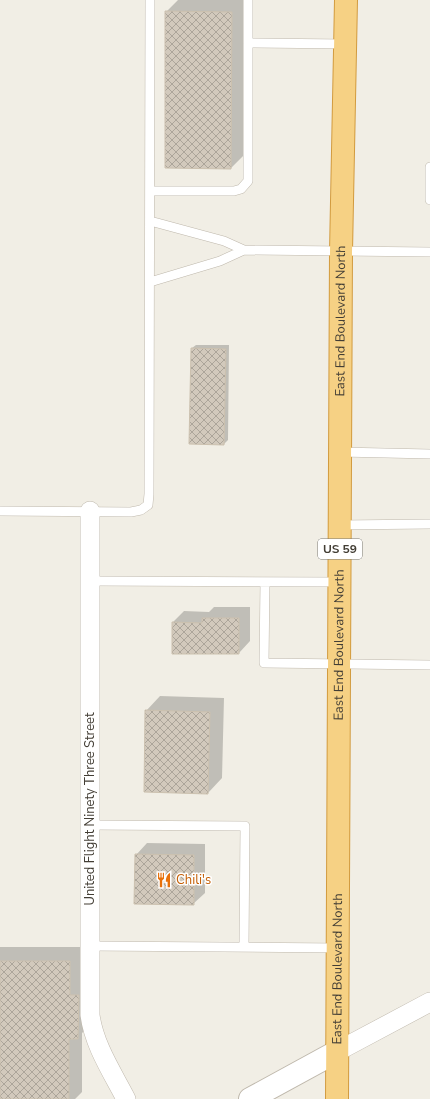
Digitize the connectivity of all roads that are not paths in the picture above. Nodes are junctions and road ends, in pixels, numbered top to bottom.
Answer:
1 (150, 0) edge
2 (248, 0) edge
3 (346, 0) edge
4 (248, 43) junction
5 (345, 44) junction
6 (430, 167) edge
7 (150, 191) junction
8 (430, 200) edge
9 (150, 221) junction
10 (244, 250) junction
11 (341, 252) junction
12 (430, 252) edge
13 (150, 282) junction
14 (340, 452) junction
15 (430, 454) edge
16 (0, 511) edge
17 (90, 511) junction
18 (430, 524) edge
19 (340, 525) junction
20 (90, 581) junction
21 (265, 582) junction
22 (340, 582) junction
23 (340, 663) junction
24 (430, 665) edge
25 (90, 825) junction
26 (90, 946) junction
27 (244, 947) junction
28 (338, 948) junction
29 (430, 1002) edge
30 (338, 1051) junction
31 (126, 1099) edge
32 (250, 1099) edge
33 (337, 1099) edge

1 - 7 lane
2 - 4 lane
3 - 5 highway, East End Boulevard North / US 59
4 - 5 lane
4 - 7 lane
5 - 11 highway, East End Boulevard North / US 59
6 - 8 lane
7 - 9 lane
9 - 10 lane
9 - 13 lane
10 - 11 lane
10 - 13 lane
11 - 12 lane
11 - 14 highway, East End Boulevard North / US 59
13 - 17 lane
14 - 15 lane
14 - 19 highway, East End Boulevard North / US 59
16 - 17 lane
17 - 20 street, United Flight Ninety Three Street
18 - 19 lane
19 - 22 highway, East End Boulevard North / US 59
20 - 21 lane
20 - 25 street, United Flight Ninety Three Street
21 - 22 lane
21 - 23 lane
22 - 23 highway, East End Boulevard North / US 59
23 - 24 lane
23 - 28 highway, East End Boulevard North / US 59
25 - 26 street, United Flight Ninety Three Street
25 - 27 lane
26 - 27 lane
26 - 31 street, United Flight Ninety Three Street
27 - 28 lane
28 - 30 highway, East End Boulevard North / US 59
29 - 30 street
30 - 32 street
30 - 33 highway, East End Boulevard North / US 59

